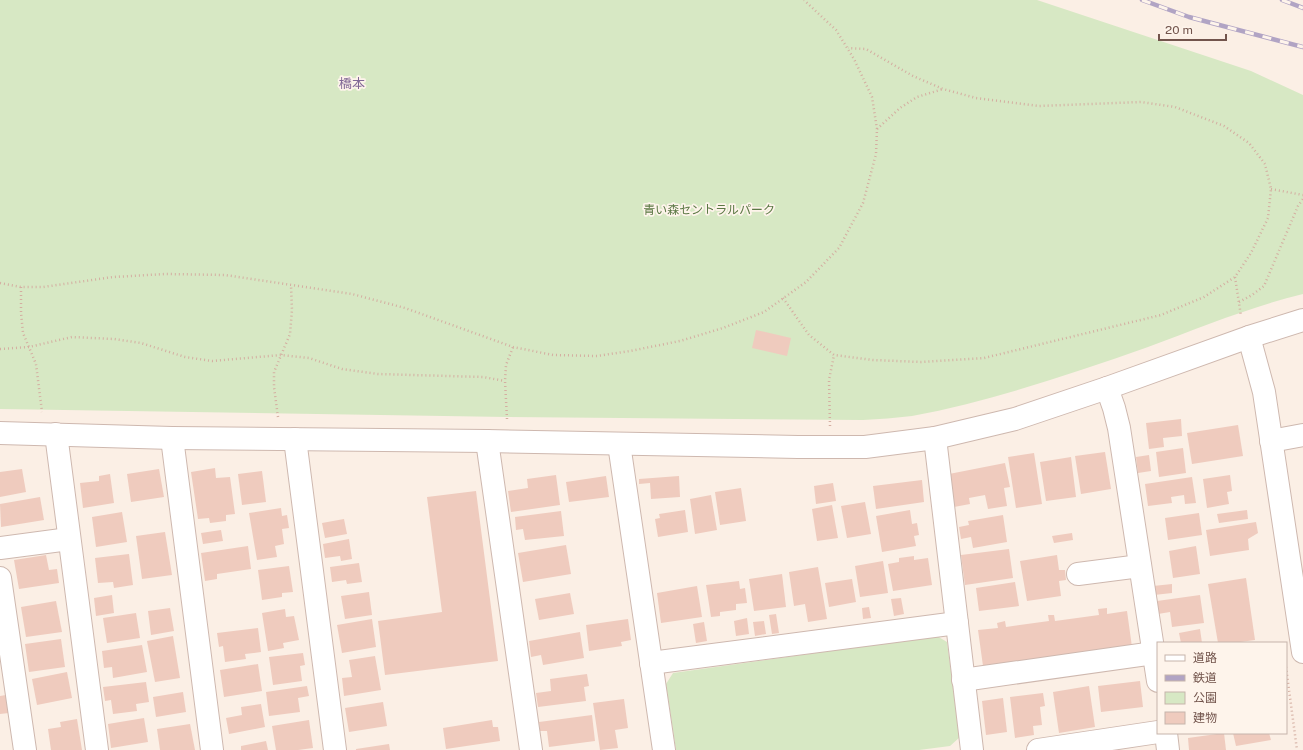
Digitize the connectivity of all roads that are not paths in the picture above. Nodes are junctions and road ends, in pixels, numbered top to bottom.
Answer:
1 (1303, 320) edge
2 (1246, 329) junction
3 (1107, 388) junction
4 (0, 433) edge
5 (56, 434) junction
6 (1303, 435) edge
7 (172, 438) junction
8 (935, 438) junction
9 (296, 439) junction
10 (1271, 440) junction
11 (487, 441) junction
12 (619, 444) junction
13 (69, 539) junction
14 (0, 548) edge
15 (1140, 566) junction
16 (1078, 574) dead end
17 (0, 578) edge
18 (957, 623) junction
19 (1303, 652) edge
20 (1154, 653) junction
21 (651, 663) junction
22 (1157, 674) edge
23 (963, 680) junction
24 (1157, 732) edge
25 (1166, 734) edge
26 (25, 750) edge
27 (97, 750) edge
28 (212, 750) edge
29 (335, 750) edge
30 (531, 750) edge
31 (664, 750) edge
32 (972, 750) edge
33 (1038, 750) edge
34 (1168, 750) edge

1 - 2 street
2 - 3 street
2 - 10 street
3 - 8 street
3 - 15 street
4 - 5 street
5 - 7 street
5 - 13 street
6 - 10 street
7 - 9 street
7 - 28 street
8 - 12 street
8 - 18 street
9 - 11 street
9 - 29 street
10 - 19 street
11 - 12 street
11 - 30 street
12 - 21 street
13 - 14 street
13 - 27 street
15 - 16 street
15 - 20 street
17 - 26 street
18 - 21 street
18 - 23 street
20 - 22 street
20 - 23 street
21 - 31 street
23 - 32 street
24 - 33 street
25 - 34 street

